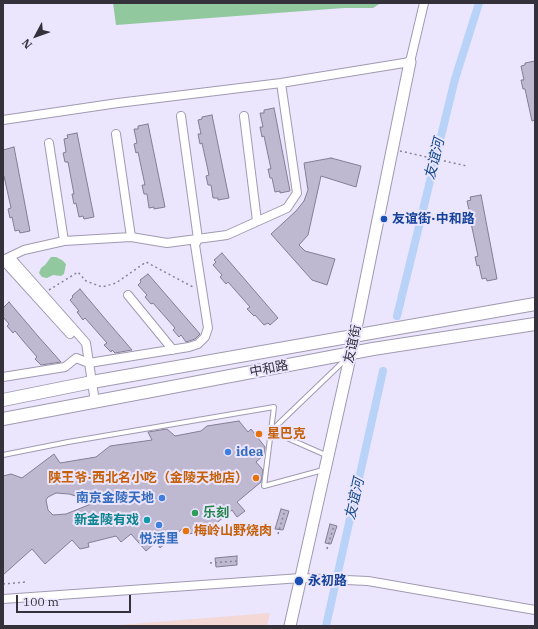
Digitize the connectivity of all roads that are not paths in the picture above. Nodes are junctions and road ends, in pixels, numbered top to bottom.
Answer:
1 (424, 3) edge
2 (410, 62) junction
3 (281, 83) junction
4 (181, 116) dead end
5 (244, 116) dead end
6 (3, 120) edge
7 (116, 134) dead end
8 (49, 143) dead end
9 (257, 221) junction
10 (131, 237) junction
11 (198, 239) junction
12 (64, 241) junction
13 (6, 259) edge
14 (128, 295) dead end
15 (535, 304) edge
16 (535, 324) edge
17 (355, 336) junction
18 (173, 350) junction
19 (87, 352) junction
20 (351, 353) junction
21 (88, 363) junction
22 (3, 377) edge
23 (92, 382) junction
24 (3, 400) edge
25 (95, 402) junction
26 (3, 419) edge
27 (3, 455) edge
28 (328, 456) junction
29 (325, 470) junction
30 (301, 578) junction
31 (3, 599) edge
32 (535, 610) edge
33 (290, 626) edge

1 - 2 street
2 - 3 street
2 - 17 street, 友谊街
3 - 6 street
3 - 9 street
4 - 11 street
5 - 9 street
7 - 10 street
8 - 12 street
9 - 11 street
10 - 11 street
10 - 12 street
11 - 18 street
12 - 13 street
13 - 19 street
13 - 19 street
14 - 18 street
15 - 17 main road, 中和路
16 - 20 main road, 中和路
17 - 20 street, 友谊街
17 - 23 main road, 中和路
18 - 21 street
19 - 21 street
20 - 25 main road, 中和路
20 - 28 street, 友谊街
20 - 28 lane
21 - 22 street
21 - 23 street
23 - 24 main road, 中和路
23 - 25 street
25 - 26 main road, 中和路
27 - 29 lane
28 - 29 street, 友谊街
29 - 30 street, 友谊街
30 - 31 street
30 - 32 street
30 - 33 street, 友谊街

